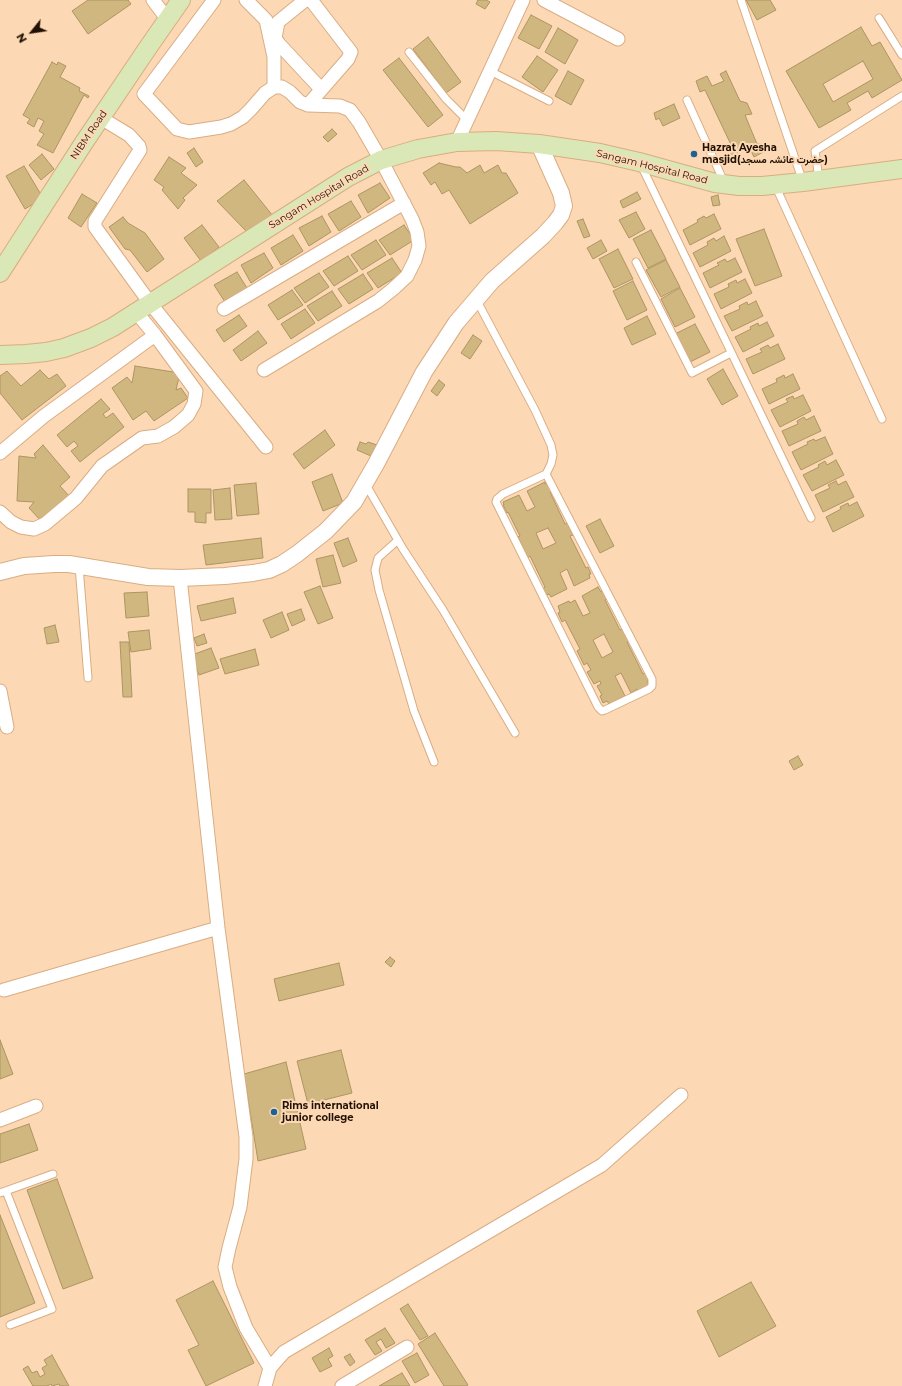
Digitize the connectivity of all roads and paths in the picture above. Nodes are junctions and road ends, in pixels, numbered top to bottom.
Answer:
1 (153, 0) edge
2 (181, 0) edge
3 (214, 0) edge
4 (246, 0) edge
5 (310, 0) edge
6 (522, 0) edge
7 (544, 0) edge
8 (741, 0) edge
9 (879, 18) dead end
10 (168, 20) junction
11 (618, 39) dead end
12 (409, 52) dead end
13 (902, 55) edge
14 (490, 71) junction
15 (274, 87) junction
16 (320, 89) junction
17 (902, 96) edge
18 (687, 100) dead end
19 (549, 101) dead end
20 (308, 105) junction
21 (101, 118) junction
22 (467, 120) junction
23 (457, 142) junction
24 (539, 144) junction
25 (381, 160) junction
26 (639, 162) junction
27 (902, 169) edge
28 (811, 181) junction
29 (725, 184) junction
30 (775, 184) junction
31 (404, 203) junction
32 (636, 262) dead end
33 (0, 273) edge
34 (476, 299) junction
35 (143, 308) junction
36 (224, 309) dead end
37 (155, 335) junction
38 (731, 353) junction
39 (0, 355) edge
40 (264, 370) dead end
41 (882, 419) dead end
42 (266, 447) dead end
43 (0, 453) edge
44 (546, 474) junction
45 (365, 483) junction
46 (0, 512) edge
47 (811, 518) dead end
48 (398, 540) junction
49 (79, 566) junction
50 (0, 572) edge
51 (180, 578) junction
52 (88, 678) dead end
53 (0, 691) edge
54 (7, 727) dead end
55 (515, 733) dead end
56 (434, 762) dead end
57 (218, 928) junction
58 (4, 990) dead end
59 (681, 1095) dead end
60 (36, 1106) dead end
61 (0, 1120) edge
62 (53, 1174) dead end
63 (3, 1192) edge
64 (10, 1326) dead end
65 (407, 1346) dead end
66 (270, 1368) junction
67 (265, 1386) edge
68 (342, 1386) edge

1 - 10 street
2 - 10 main road, NIBM Road
3 - 15 street
4 - 15 street
5 - 16 street
5 - 16 street
6 - 14 street
7 - 11 street
8 - 28 lane
9 - 13 lane
10 - 21 main road, NIBM Road
12 - 22 lane
14 - 19 lane
14 - 22 street
15 - 20 street
16 - 20 street
17 - 28 lane
18 - 29 lane
20 - 25 street
21 - 33 main road, NIBM Road
21 - 35 street
22 - 23 street
23 - 24 main road, Sangam Hospital Road
23 - 25 main road, Sangam Hospital Road
24 - 26 main road, Sangam Hospital Road
24 - 34 street
25 - 31 street
25 - 35 main road, Sangam Hospital Road
26 - 29 main road, Sangam Hospital Road
26 - 38 lane
27 - 28 main road, Sangam Hospital Road
28 - 30 main road, Sangam Hospital Road
29 - 30 main road, Sangam Hospital Road
30 - 41 lane
31 - 36 street
31 - 40 street
32 - 38 lane
34 - 44 lane
34 - 45 street
35 - 37 street
35 - 39 main road, Sangam Hospital Road
35 - 42 street
37 - 43 street
37 - 46 street
38 - 47 lane
44 - 44 lane
45 - 48 lane
45 - 51 street
48 - 55 lane
48 - 56 lane
49 - 50 street
49 - 51 street
49 - 52 lane
51 - 57 street
53 - 54 street
57 - 58 street
57 - 66 street
59 - 66 street
60 - 61 street
62 - 63 lane
63 - 64 lane
65 - 68 street
66 - 67 street

